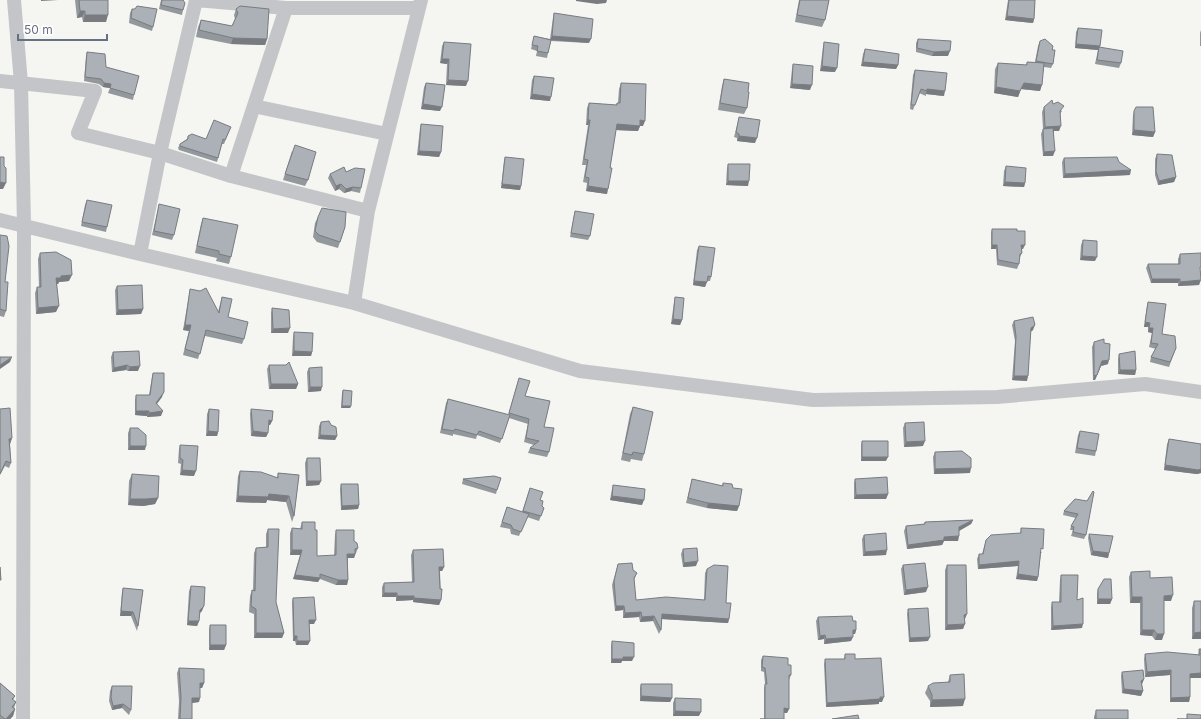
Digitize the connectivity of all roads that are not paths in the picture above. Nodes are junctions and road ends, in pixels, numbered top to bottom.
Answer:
1 (14, 0) edge
2 (196, 0) edge
3 (420, 4) edge
4 (286, 8) junction
5 (0, 81) edge
6 (21, 83) junction
7 (254, 106) junction
8 (387, 134) junction
9 (160, 153) junction
10 (231, 176) junction
11 (368, 211) junction
12 (0, 220) edge
13 (24, 224) junction
14 (140, 254) junction
15 (354, 303) junction
16 (1201, 392) edge
17 (23, 719) edge

1 - 6 street
2 - 4 street
2 - 9 street
3 - 4 street
3 - 8 street
4 - 7 street
5 - 6 street
6 - 9 street
6 - 13 street
7 - 8 street
7 - 10 street
8 - 11 street
9 - 10 street
9 - 14 street
10 - 11 street
11 - 15 street
12 - 13 street
13 - 14 street
13 - 17 street
14 - 15 street
15 - 16 street

